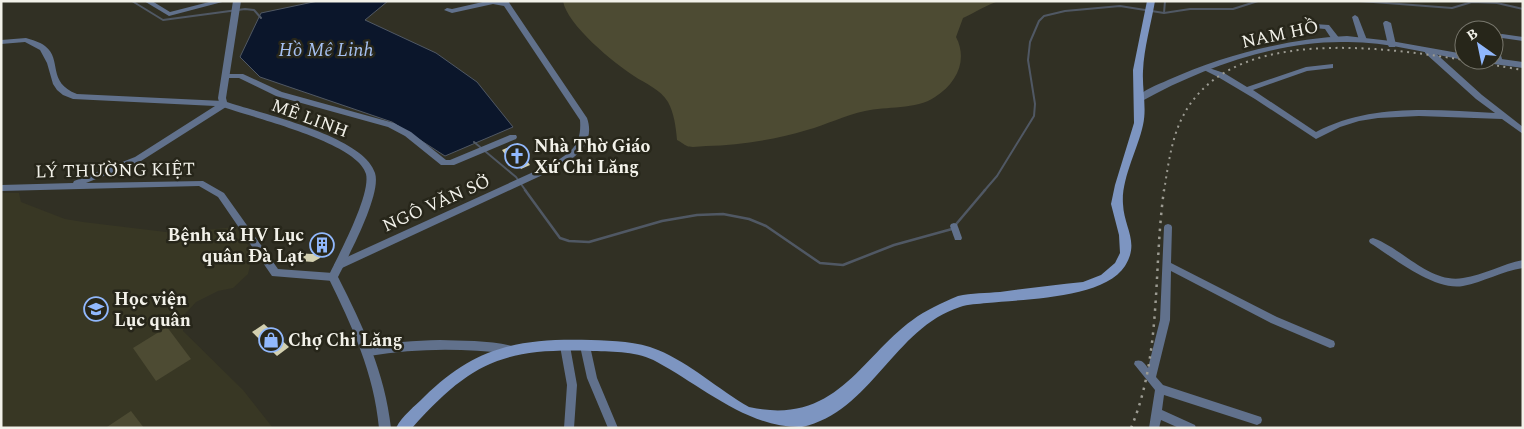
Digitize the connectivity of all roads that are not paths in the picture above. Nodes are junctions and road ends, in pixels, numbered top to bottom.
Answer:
1 (147, 1) edge
2 (223, 1) edge
3 (236, 3) edge
4 (504, 3) edge
5 (1150, 5) edge
6 (446, 10) dead end
7 (1356, 17) dead end
8 (1387, 24) dead end
9 (1316, 26) dead end
10 (1504, 36) edge
11 (1336, 39) junction
12 (1523, 39) edge
13 (1363, 40) junction
14 (1, 42) edge
15 (1392, 45) junction
16 (1428, 51) junction
17 (1454, 55) edge
18 (1504, 63) edge
19 (1523, 65) edge
20 (1330, 66) dead end
21 (1206, 69) junction
22 (226, 76) junction
23 (1246, 90) junction
24 (1139, 99) junction
25 (223, 104) junction
26 (1501, 116) junction
27 (1523, 131) edge
28 (513, 137) dead end
29 (70, 185) junction
30 (1, 188) edge
31 (954, 226) dead end
32 (1168, 227) dead end
33 (958, 238) dead end
34 (1373, 241) dead end
35 (1523, 264) edge
36 (339, 265) junction
37 (1168, 265) junction
38 (333, 277) junction
39 (1330, 344) dead end
40 (565, 346) junction
41 (584, 346) junction
42 (511, 350) junction
43 (369, 352) junction
44 (1139, 364) dead end
45 (1151, 378) junction
46 (1160, 390) junction
47 (1157, 413) junction
48 (1257, 420) dead end
49 (385, 428) edge
50 (403, 428) edge
51 (569, 428) edge
52 (613, 428) edge
53 (1154, 428) edge
54 (1191, 428) edge

1 - 2 street
3 - 22 street
4 - 6 street, NGÔ VĂN SỞ
4 - 36 street, NGÔ VĂN SỞ
5 - 24 main road
7 - 13 street
8 - 15 street
9 - 11 street
10 - 12 street
11 - 13 street, NAM HỒ
11 - 21 street, NAM HỒ
13 - 15 street, NAM HỒ
14 - 25 street
15 - 16 street, NAM HỒ
16 - 17 street, NAM HỒ
16 - 26 street
18 - 19 street
20 - 23 street
21 - 23 street
21 - 24 street, NAM HỒ
22 - 25 street
22 - 28 street
23 - 26 street
24 - 41 main road
25 - 29 street
25 - 36 street, MÊ LINH
26 - 27 street
29 - 30 street, LÝ THƯỜNG KIỆT
29 - 38 street, LÝ THƯỜNG KIỆT
31 - 33 street
32 - 37 street
34 - 35 street
36 - 38 street, MÊ LINH
37 - 39 street
37 - 45 street
38 - 43 street
40 - 41 main road
40 - 42 main road
40 - 51 street
41 - 52 street
42 - 43 street
42 - 50 main road
43 - 49 street
44 - 45 street
45 - 46 street
46 - 47 street
46 - 48 street
47 - 53 street
47 - 54 street

